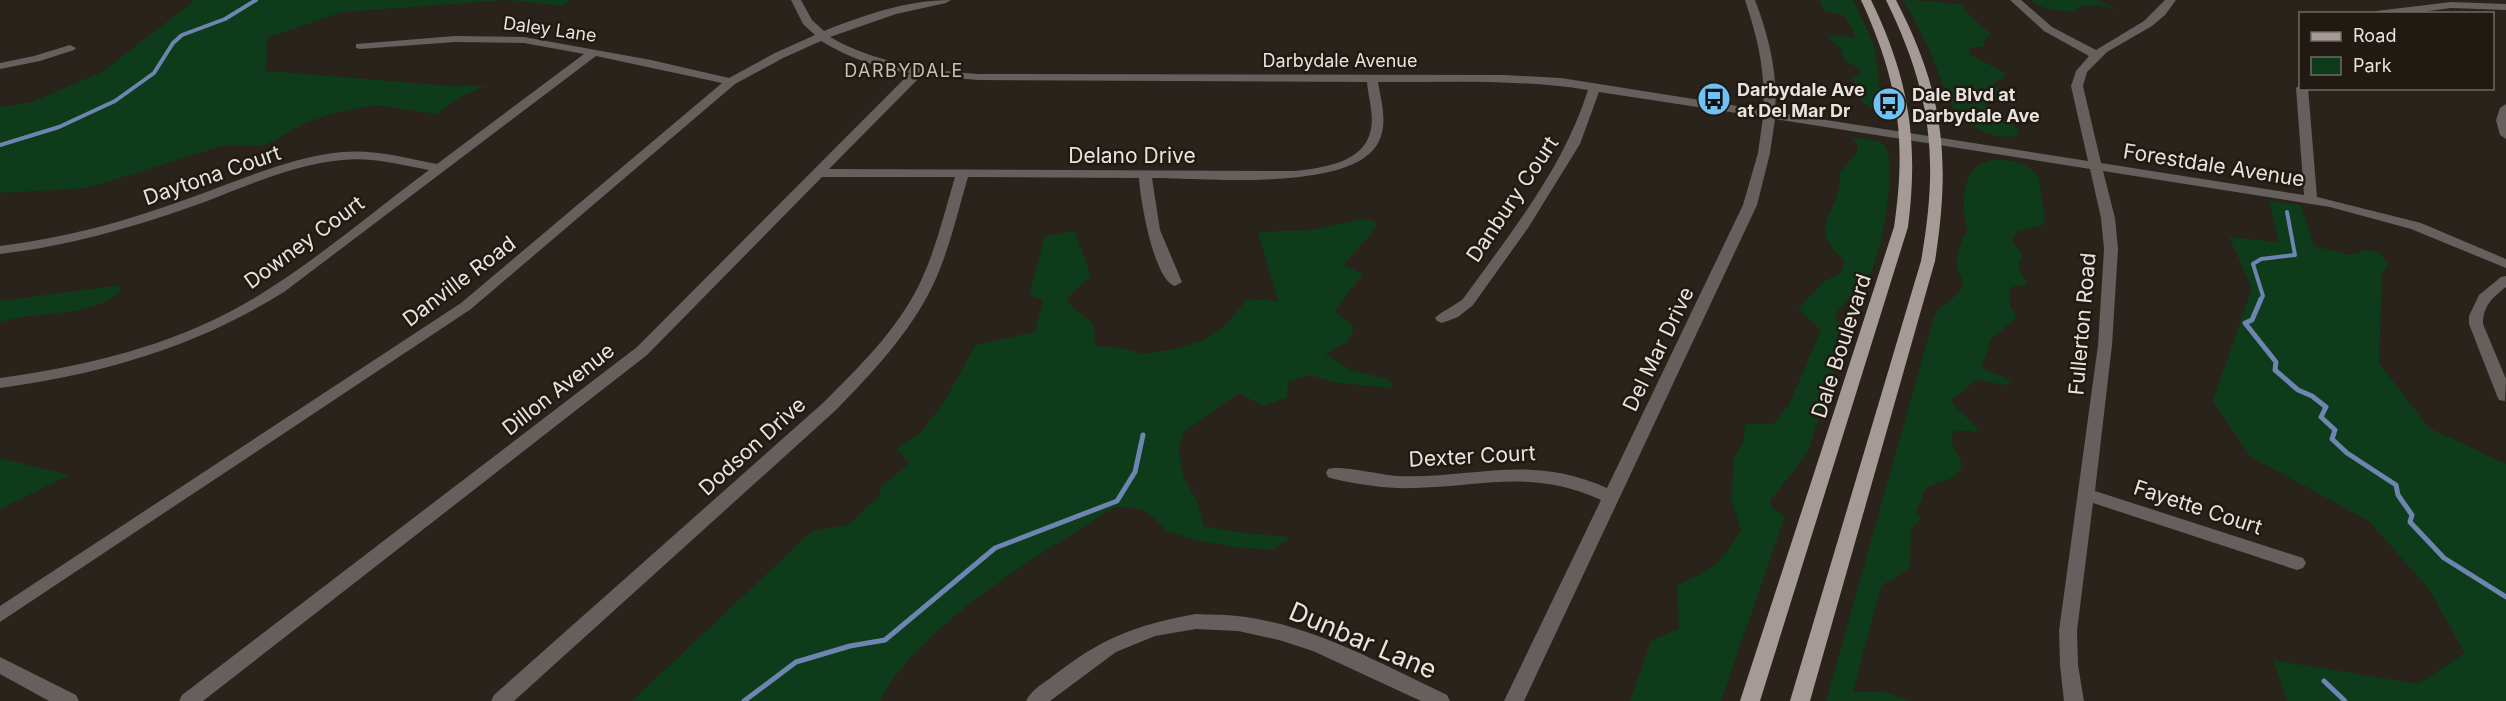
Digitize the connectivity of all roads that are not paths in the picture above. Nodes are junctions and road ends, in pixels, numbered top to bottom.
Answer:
1 (796, 0) edge
2 (946, 0) edge
3 (1750, 0) edge
4 (1866, 0) edge
5 (1890, 0) edge
6 (2015, 0) edge
7 (2171, 0) edge
8 (2506, 7) edge
9 (2393, 12) edge
10 (823, 37) junction
11 (360, 46) dead end
12 (70, 48) dead end
13 (593, 52) junction
14 (2096, 55) junction
15 (0, 66) edge
16 (918, 72) junction
17 (1372, 78) junction
18 (731, 82) junction
19 (1595, 87) junction
20 (2302, 90) edge
21 (2506, 108) edge
22 (1771, 115) junction
23 (2506, 135) edge
24 (1907, 136) junction
25 (1938, 141) junction
26 (2096, 166) junction
27 (438, 168) junction
28 (818, 173) junction
29 (963, 174) junction
30 (1145, 174) junction
31 (2311, 200) junction
32 (0, 250) edge
33 (2506, 264) edge
34 (2506, 280) edge
35 (1175, 282) dead end
36 (1442, 318) dead end
37 (0, 383) edge
38 (2505, 396) edge
39 (1334, 473) dead end
40 (2085, 494) junction
41 (1610, 497) junction
42 (2297, 563) dead end
43 (0, 615) edge
44 (0, 665) edge
45 (69, 701) edge
46 (189, 701) edge
47 (501, 701) edge
48 (1036, 701) edge
49 (1440, 701) edge
50 (1514, 701) edge
51 (1750, 701) edge
52 (1800, 701) edge
53 (2074, 701) edge

1 - 10 street, Darbydale Avenue
2 - 10 street, Danville Road
3 - 22 street, Del Mar Drive
4 - 24 main road, Dale Boulevard
5 - 25 main road
6 - 14 street
7 - 14 street, Fullerton Road
8 - 9 street
10 - 16 street, Darbydale Avenue
10 - 18 street, Danville Road
11 - 13 street, Daley Lane
12 - 15 street
13 - 18 street, Daley Lane
13 - 27 street, Downey Court
14 - 26 street, Fullerton Road
16 - 17 street, Darbydale Avenue
16 - 28 street, Dillon Avenue
17 - 19 street, Darbydale Avenue
17 - 30 street, Delano Drive
18 - 43 street, Danville Road
19 - 22 street, Darbydale Avenue
19 - 36 street, Danbury Court
20 - 31 street
21 - 23 street
22 - 24 street, Darbydale Avenue
22 - 41 street, Del Mar Drive
24 - 25 street, Forestdale Avenue
24 - 51 main road, Dale Boulevard
25 - 26 street, Forestdale Avenue
25 - 52 main road
26 - 31 street, Forestdale Avenue
26 - 40 street, Fullerton Road
27 - 32 street, Daytona Court
27 - 37 street, Downey Court
28 - 29 street, Delano Drive
28 - 46 street, Dillon Avenue
29 - 30 street, Delano Drive
29 - 47 street, Dodson Drive
30 - 35 street
31 - 33 street, Forestdale Avenue
34 - 38 street
39 - 41 street, Dexter Court
40 - 42 street, Fayette Court
40 - 53 street, Fullerton Road
41 - 50 street, Del Mar Drive
44 - 45 street
48 - 49 street, Dunbar Lane

